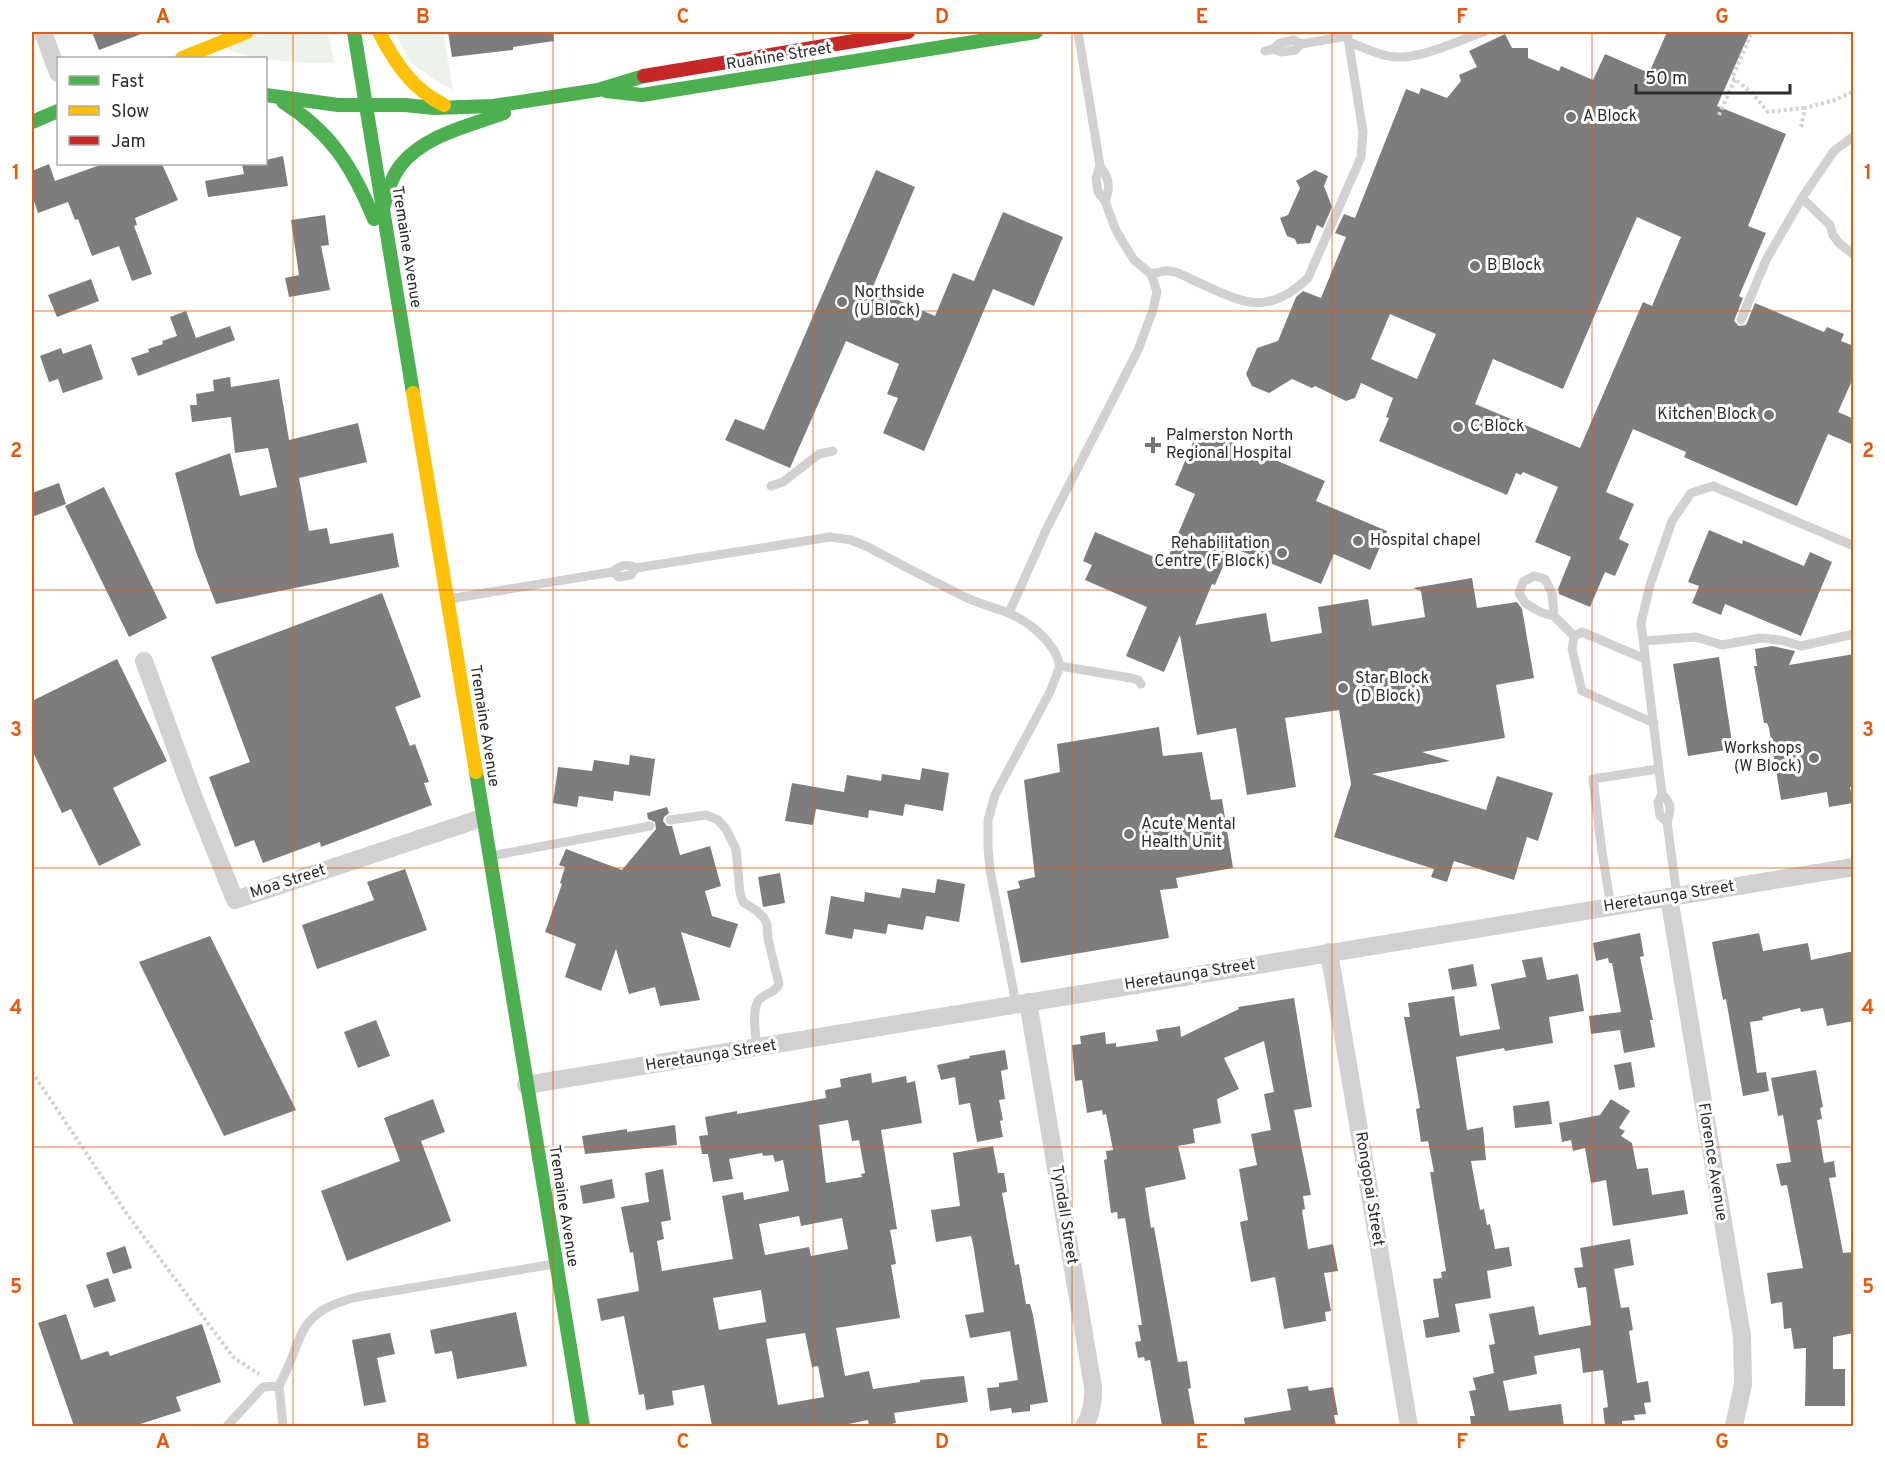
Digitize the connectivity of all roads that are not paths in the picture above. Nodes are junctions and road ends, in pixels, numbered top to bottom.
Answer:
1 (43, 32) edge
2 (247, 32) edge
3 (354, 32) edge
4 (378, 32) edge
5 (908, 32) edge
6 (1036, 32) edge
7 (1078, 32) edge
8 (1484, 32) edge
9 (1348, 36) edge
10 (1269, 50) dead end
11 (184, 57) edge
12 (57, 70) edge
13 (598, 90) junction
14 (267, 95) edge
15 (267, 95) edge
16 (541, 99) junction
17 (366, 106) junction
18 (449, 108) junction
19 (57, 111) edge
20 (32, 122) edge
21 (1854, 136) edge
22 (1802, 198) junction
23 (385, 228) junction
24 (1854, 255) edge
25 (1151, 274) junction
26 (397, 294) junction
27 (1740, 320) dead end
28 (833, 450) dead end
29 (771, 486) dead end
30 (1854, 546) edge
31 (446, 600) junction
32 (1009, 613) junction
33 (1554, 616) junction
34 (1854, 634) edge
35 (1574, 636) junction
36 (1644, 641) junction
37 (1645, 658) junction
38 (144, 662) dead end
39 (1060, 666) junction
40 (1141, 684) dead end
41 (1654, 723) junction
42 (1658, 769) junction
43 (482, 818) junction
44 (670, 820) dead end
45 (650, 826) dead end
46 (489, 856) junction
47 (1854, 867) edge
48 (1673, 896) junction
49 (1611, 907) junction
50 (1329, 952) junction
51 (1022, 1003) junction
52 (757, 1049) junction
53 (526, 1085) junction
54 (556, 1264) junction
55 (279, 1386) junction
56 (227, 1426) edge
57 (283, 1426) edge
58 (583, 1426) edge
59 (1084, 1426) edge
60 (1409, 1426) edge
61 (1734, 1426) edge

1 - 12 street
2 - 11 main road
3 - 17 main road, Tremaine Avenue
4 - 18 main road
5 - 13 main road, Ruahine Street
6 - 13 main road, Ruahine Street
7 - 25 lane
8 - 9 lane
9 - 10 lane
9 - 25 lane
13 - 16 main road, Ruahine Street
14 - 17 main road, Ruahine Street
15 - 26 main road
16 - 18 main road, Ruahine Street
16 - 23 main road
17 - 18 main road, Ruahine Street
17 - 23 main road, Tremaine Avenue
19 - 20 main road
21 - 22 lane
22 - 24 lane
22 - 27 lane
23 - 26 main road, Tremaine Avenue
25 - 32 lane
26 - 31 main road, Tremaine Avenue
28 - 29 lane
30 - 36 lane
31 - 32 lane
31 - 43 main road, Tremaine Avenue
32 - 39 lane
33 - 33 lane
33 - 35 lane
34 - 36 lane
35 - 37 lane
35 - 41 lane
36 - 37 lane
37 - 41 lane
38 - 43 street, Moa Street
39 - 40 lane
39 - 51 lane
41 - 42 lane
42 - 48 lane
42 - 49 lane
43 - 46 main road, Tremaine Avenue
44 - 52 lane
45 - 46 lane
46 - 53 main road, Tremaine Avenue
47 - 48 street, Heretaunga Street
48 - 49 street, Heretaunga Street
48 - 61 street, Florence Avenue
49 - 50 street, Heretaunga Street
50 - 51 street, Heretaunga Street
50 - 60 street, Rongopai Street
51 - 52 street, Heretaunga Street
51 - 59 street, Tyndall Street
52 - 53 street, Heretaunga Street
53 - 54 main road, Tremaine Avenue
54 - 55 lane
54 - 58 main road, Tremaine Avenue
55 - 56 lane
55 - 57 lane

